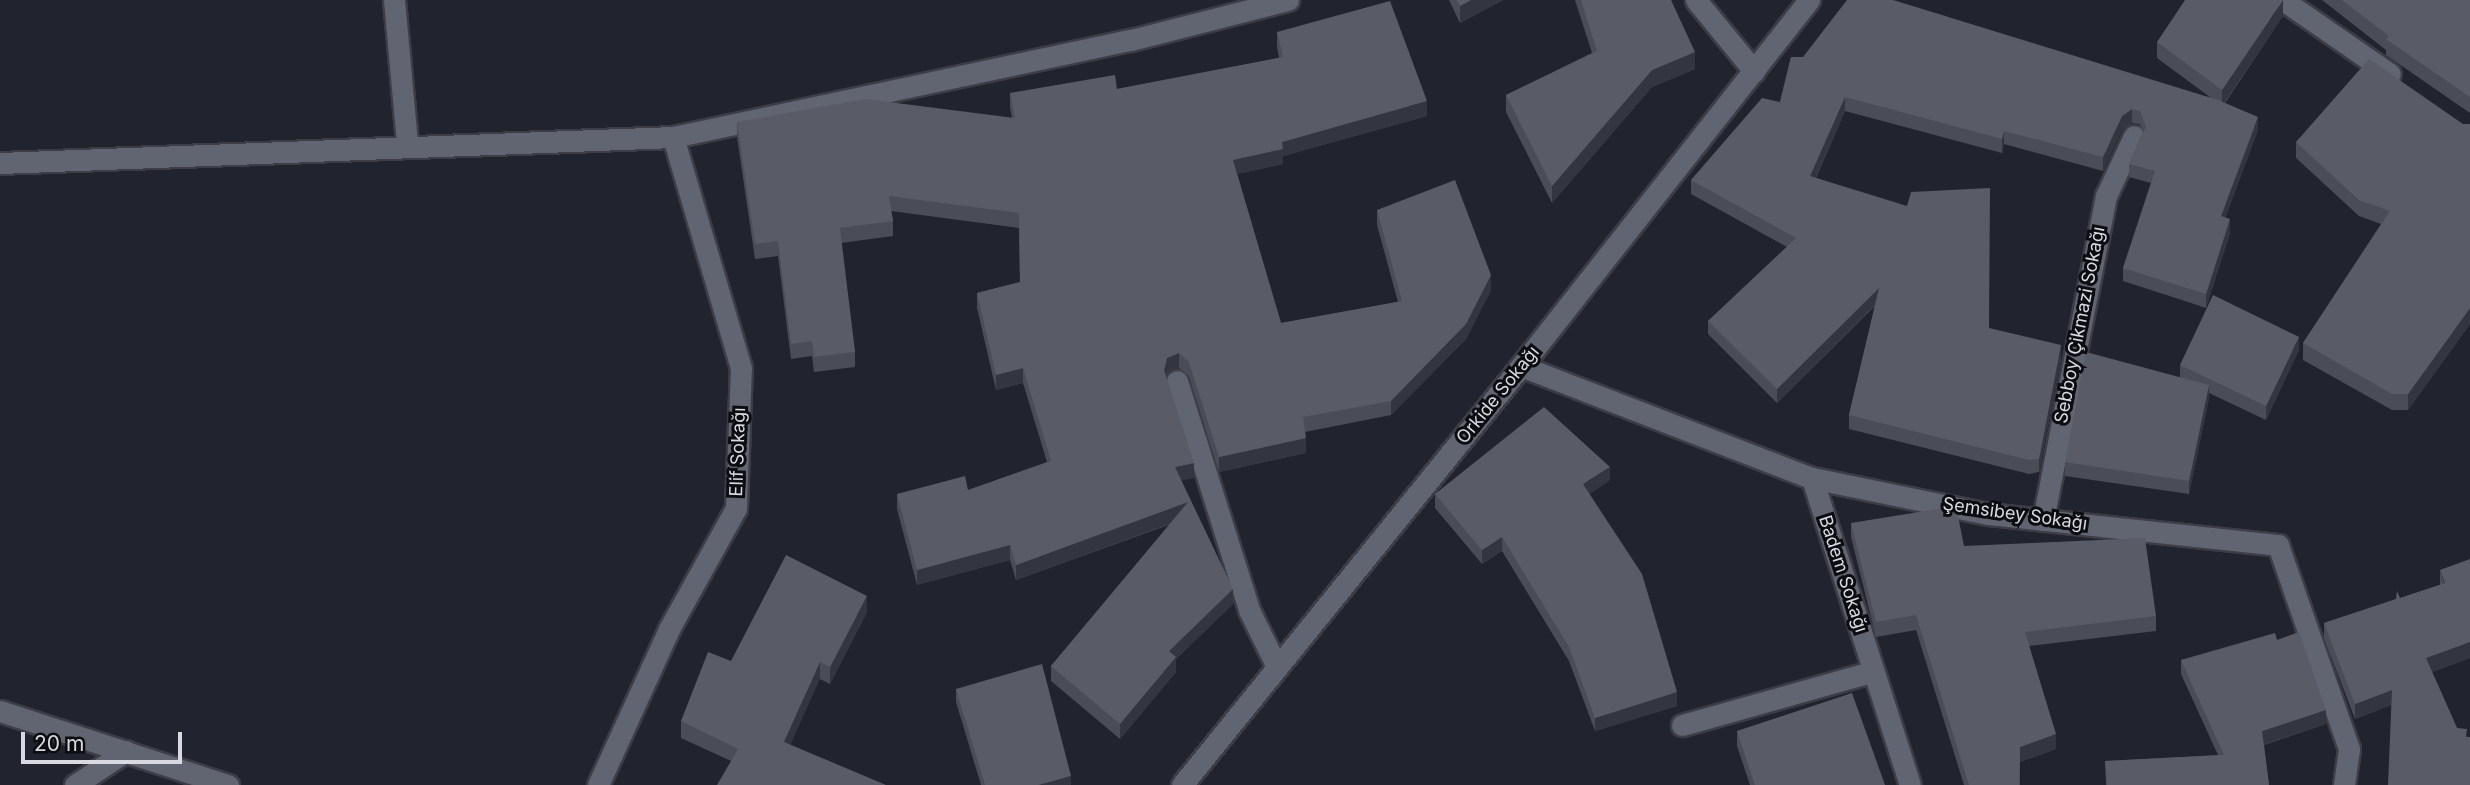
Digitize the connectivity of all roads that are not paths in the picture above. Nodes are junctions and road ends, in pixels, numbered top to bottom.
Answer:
1 (394, 0) edge
2 (1288, 0) edge
3 (1696, 0) edge
4 (1810, 0) edge
5 (2283, 0) edge
6 (1754, 71) junction
7 (2404, 83) edge
8 (2134, 136) dead end
9 (673, 137) junction
10 (407, 144) junction
11 (0, 163) edge
12 (1521, 366) junction
13 (1177, 381) edge
14 (1812, 478) junction
15 (2043, 520) junction
16 (1277, 667) junction
17 (1874, 671) junction
18 (0, 711) edge
19 (1682, 725) dead end
20 (126, 751) junction
21 (75, 785) edge
22 (228, 785) edge
23 (598, 785) edge
24 (1182, 785) edge
25 (1910, 785) edge
26 (2344, 785) edge

1 - 10 street
2 - 9 street
3 - 6 street
4 - 6 street, Orkide Sokağı
5 - 7 street
6 - 12 street, Orkide Sokağı
8 - 15 street, Sebboy Çikmazi Sokağı
9 - 10 street
9 - 23 street, Elif Sokağı
10 - 11 street
12 - 14 street, Şemsibey Sokağı
12 - 16 street, Orkide Sokağı
13 - 16 street
14 - 15 street, Şemsibey Sokağı
14 - 17 street, Badem Sokağı
15 - 26 street, Şemsibey Sokağı
16 - 24 street, Orkide Sokağı
17 - 19 street
17 - 25 street, Badem Sokağı
18 - 20 street
20 - 21 street
20 - 22 street

